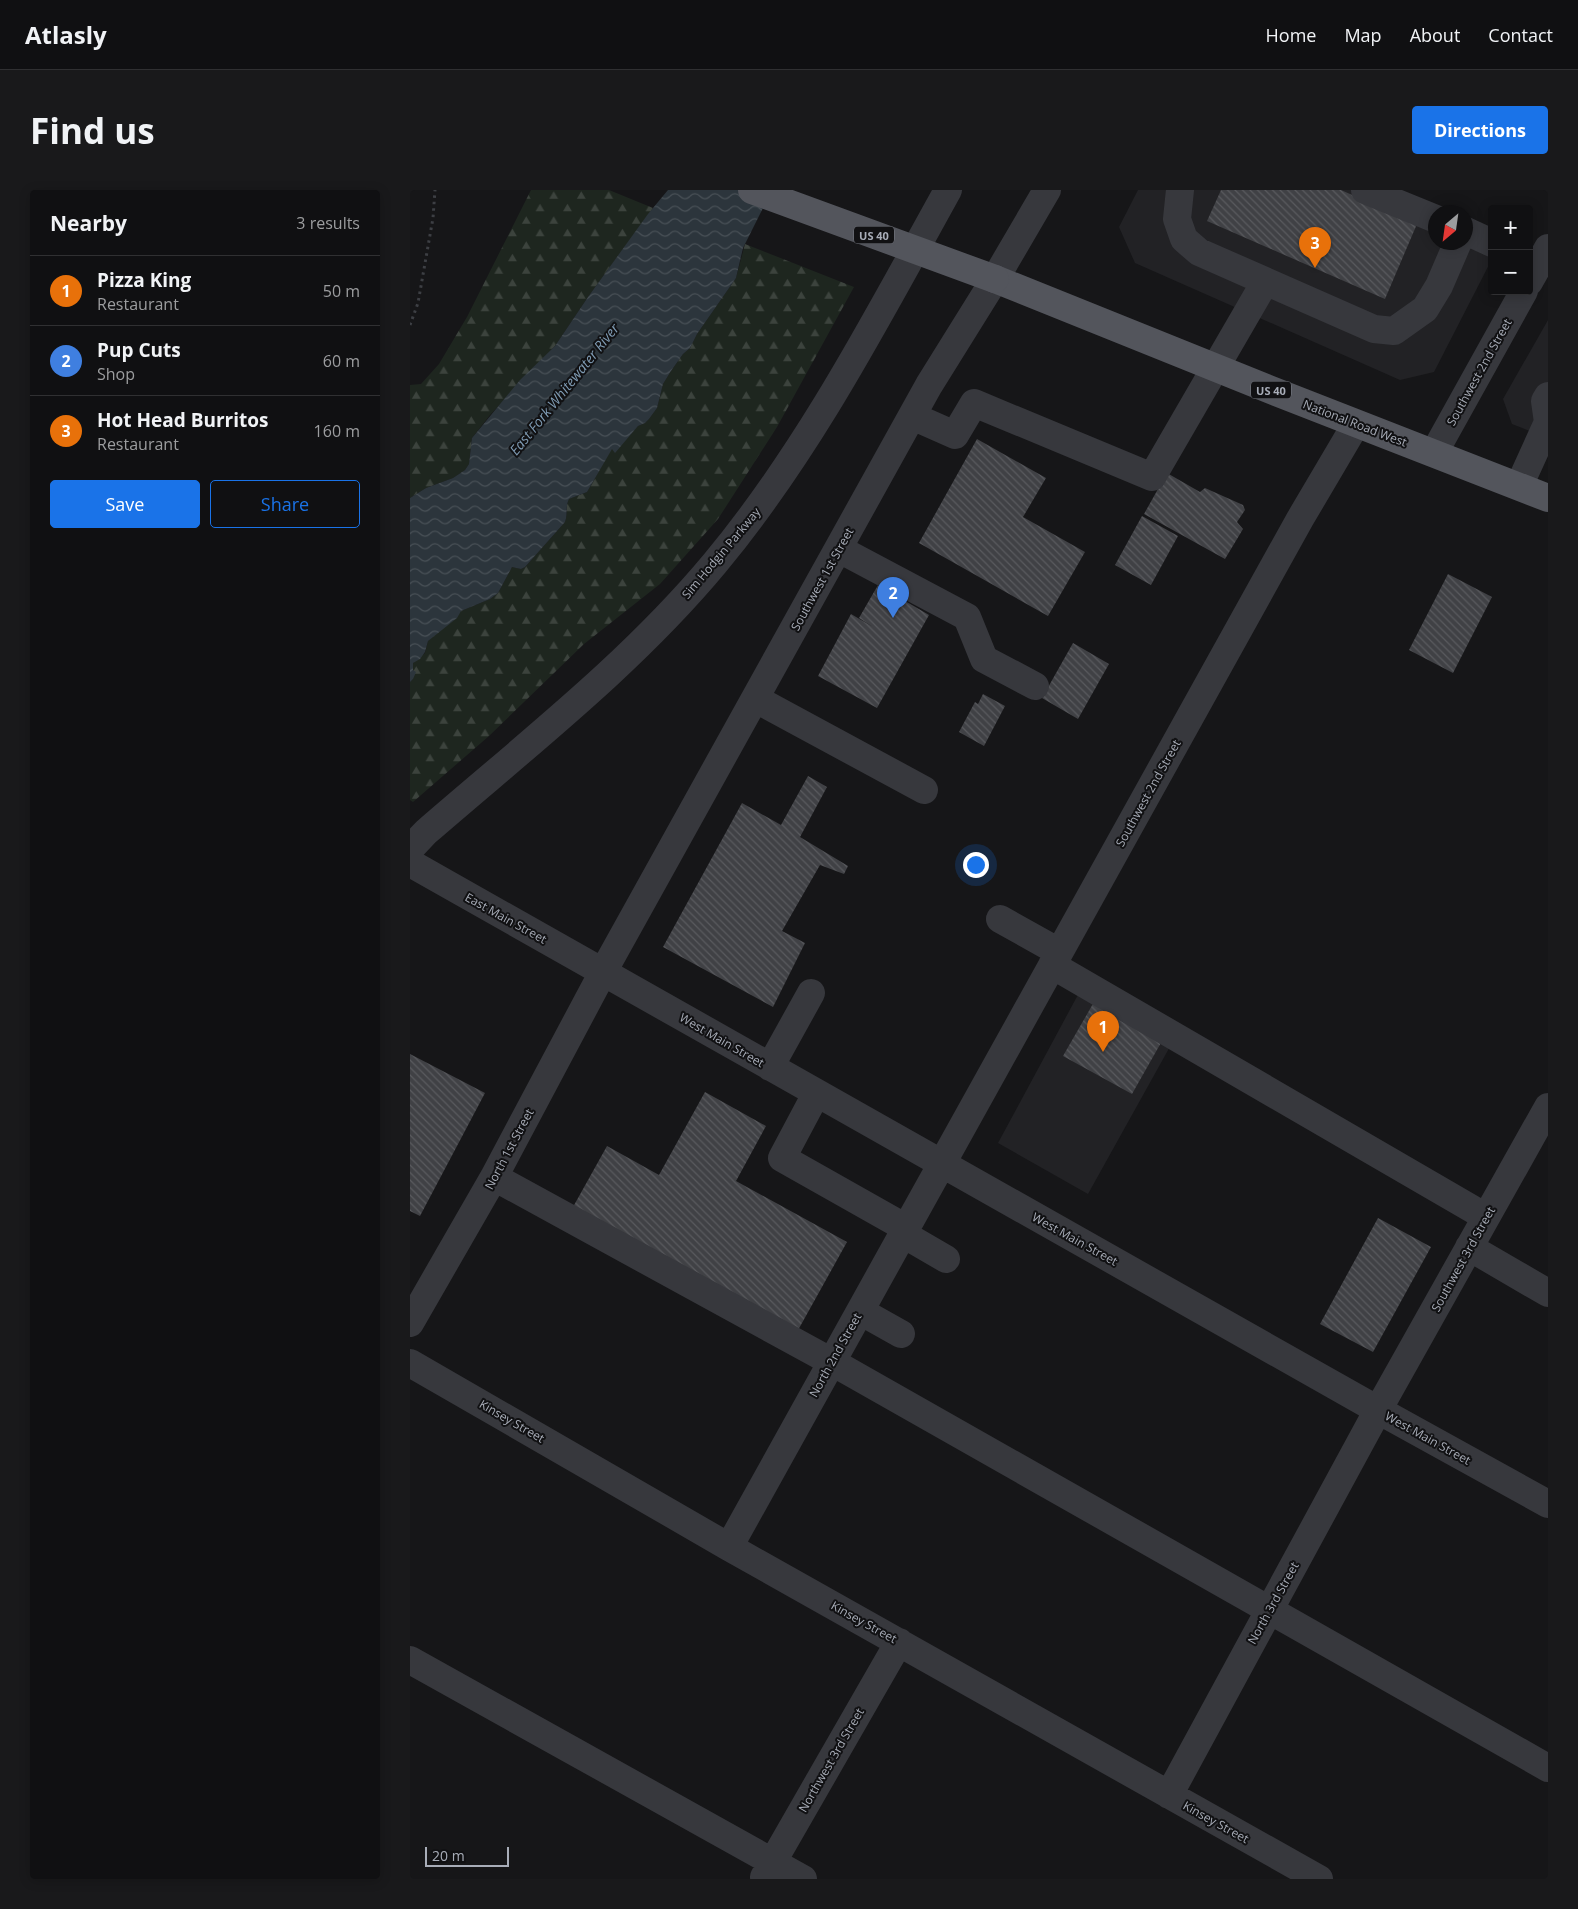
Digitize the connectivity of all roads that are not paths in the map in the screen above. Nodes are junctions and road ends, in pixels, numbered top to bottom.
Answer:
1 (752, 190) edge
2 (948, 190) edge
3 (1047, 190) edge
4 (1180, 190) edge
5 (1365, 190) edge
6 (1428, 216) edge
7 (1473, 234) edge
8 (1488, 241) edge
9 (1455, 250) edge
10 (995, 279) junction
11 (1265, 282) junction
12 (1522, 295) edge
13 (1215, 368) junction
14 (1548, 396) edge
15 (912, 416) junction
16 (1356, 424) junction
17 (1434, 453) junction
18 (1519, 486) junction
19 (1548, 498) edge
20 (839, 548) junction
21 (1035, 686) dead end
22 (756, 699) junction
23 (924, 790) dead end
24 (410, 849) edge
25 (410, 863) edge
26 (1000, 919) dead end
27 (1056, 959) junction
28 (603, 972) junction
29 (811, 993) dead end
30 (770, 1067) junction
31 (816, 1094) junction
32 (1548, 1107) edge
33 (941, 1164) junction
34 (494, 1177) junction
35 (1486, 1217) junction
36 (904, 1231) junction
37 (1469, 1247) junction
38 (946, 1259) dead end
39 (1548, 1293) edge
40 (860, 1311) junction
41 (410, 1323) edge
42 (901, 1334) dead end
43 (832, 1362) junction
44 (410, 1363) edge
45 (1378, 1410) junction
46 (1548, 1504) edge
47 (729, 1546) junction
48 (1269, 1610) junction
49 (898, 1642) junction
50 (410, 1660) edge
51 (1548, 1768) edge
52 (1169, 1795) junction
53 (768, 1871) edge
54 (803, 1879) edge
55 (1319, 1879) edge

1 - 10 main road, US 40, bridge
2 - 24 street, Sim Hodgin Parkway
3 - 10 street, Southwest 1st Street
4 - 11 street
5 - 6 street
7 - 8 street
9 - 11 street
10 - 13 main road, National Road West / US 40
10 - 15 street, Southwest 1st Street
11 - 13 street
12 - 17 street, Southwest 2nd Street
13 - 15 street
13 - 16 main road, National Road West / US 40
14 - 18 street
15 - 20 street, Southwest 1st Street
16 - 17 main road, National Road West / US 40
16 - 27 street, Southwest 2nd Street
17 - 18 main road, National Road West / US 40
18 - 19 main road, National Road West / US 40
20 - 21 street
20 - 22 street, Southwest 1st Street
22 - 23 street
22 - 28 street, Southwest 1st Street
25 - 28 street, East Main Street
26 - 27 street
27 - 33 street, Southwest 2nd Street
27 - 35 street
28 - 30 street, West Main Street
28 - 34 street, North 1st Street
29 - 30 street
30 - 31 street, West Main Street
31 - 33 street, West Main Street
31 - 36 street
32 - 35 street, Southwest 3rd Street
33 - 36 street, North 2nd Street
33 - 45 street, West Main Street
34 - 41 street, North 1st Street
34 - 43 street
35 - 37 street, Southwest 3rd Street
36 - 38 street
36 - 40 street, North 2nd Street
37 - 39 street
37 - 45 street, Southwest 3rd Street
40 - 42 street
40 - 43 street, North 2nd Street
43 - 47 street, North 2nd Street
43 - 48 street
44 - 47 street, Kinsey Street
45 - 46 street, West Main Street
45 - 48 street, North 3rd Street
47 - 49 street, Kinsey Street
48 - 51 street
48 - 52 street, North 3rd Street
49 - 52 street, Kinsey Street
49 - 53 street, Northwest 3rd Street
50 - 53 street
52 - 55 street, Kinsey Street
53 - 54 street

